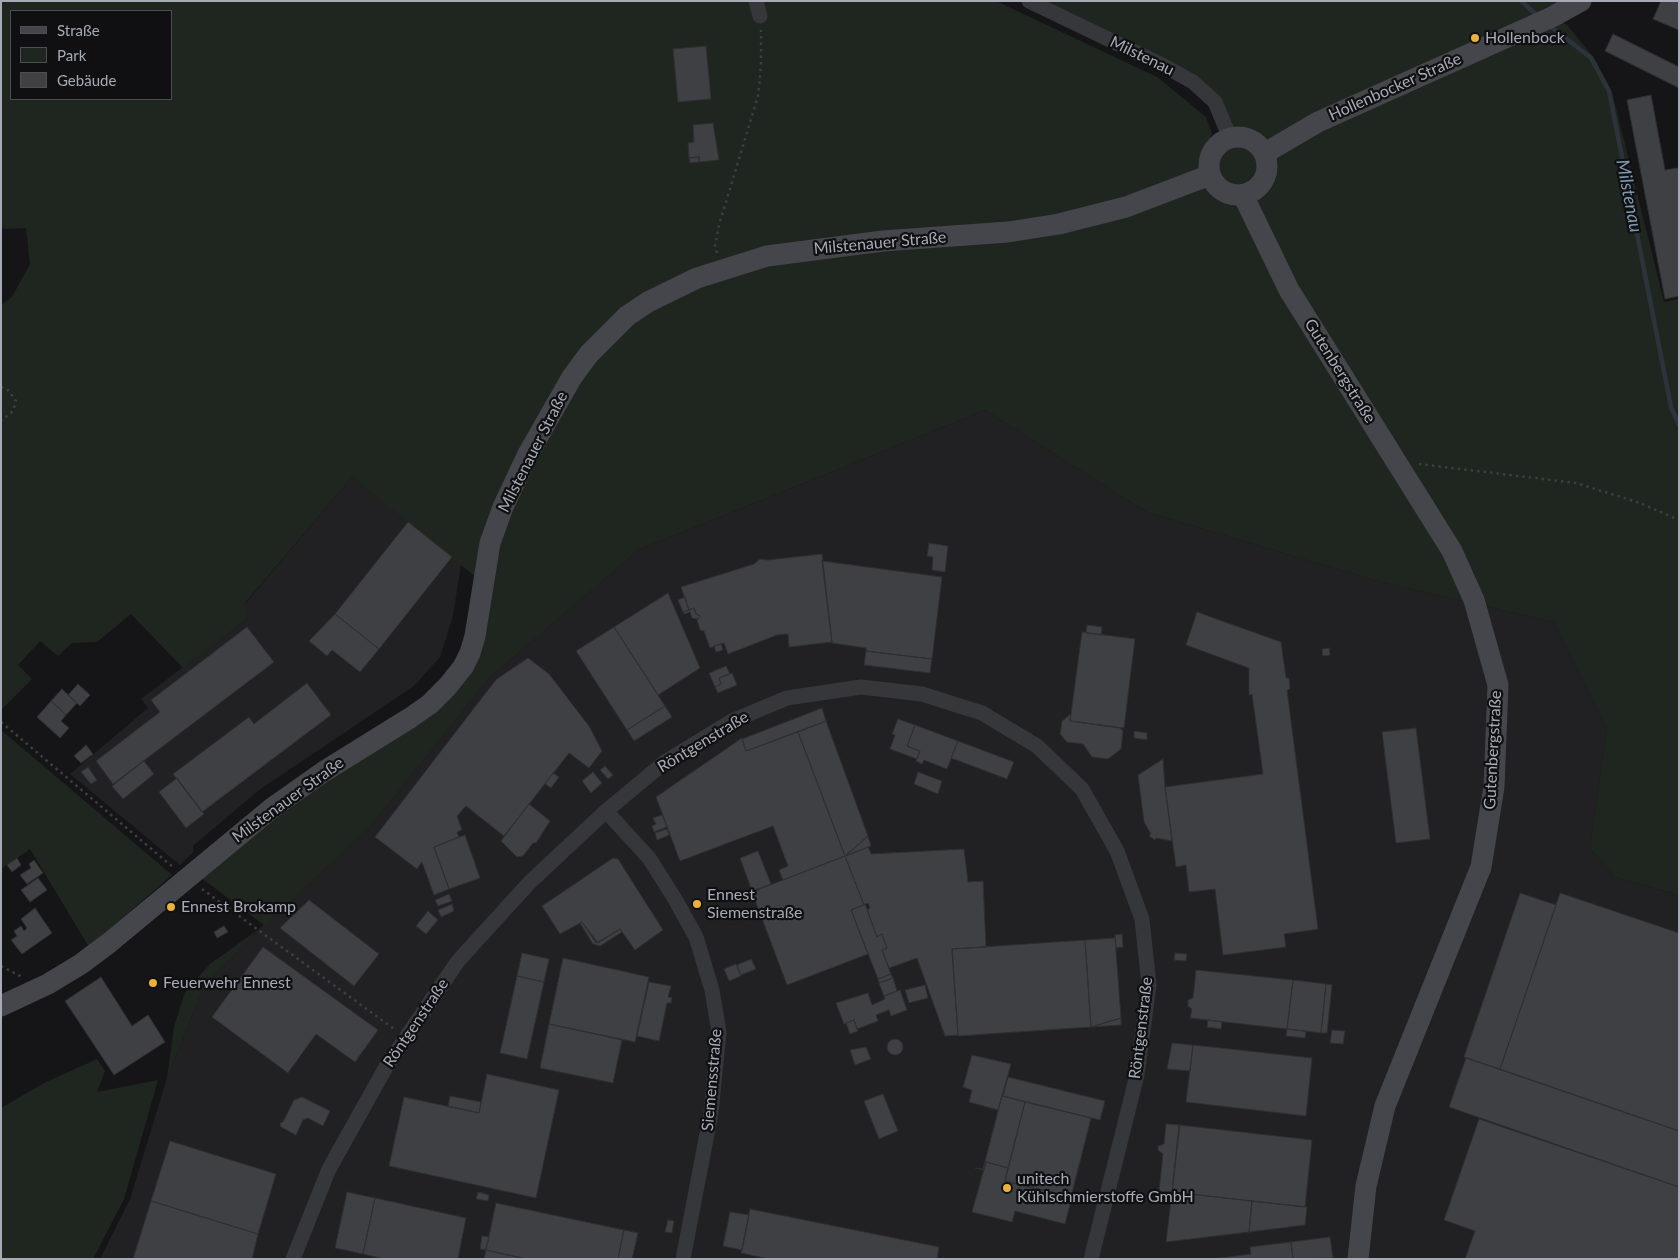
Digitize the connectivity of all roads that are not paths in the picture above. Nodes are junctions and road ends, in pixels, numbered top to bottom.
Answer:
1 (1029, 1) edge
2 (1581, 1) edge
3 (1230, 138) junction
4 (1265, 153) junction
5 (1210, 175) junction
6 (1243, 195) junction
7 (606, 811) junction
8 (1, 1006) edge
9 (293, 1259) edge
10 (684, 1259) edge
11 (1091, 1259) edge
12 (1358, 1259) edge

1 - 3 street, Milstenau
2 - 4 main road, Hollenbocker Straße
3 - 4 main road
3 - 5 main road
4 - 6 main road
5 - 6 main road
5 - 8 main road, Milstenauer Straße
6 - 12 main road, Gutenbergstraße
7 - 9 street, Röntgenstraße
7 - 10 street, Siemensstraße
7 - 11 street, Röntgenstraße

